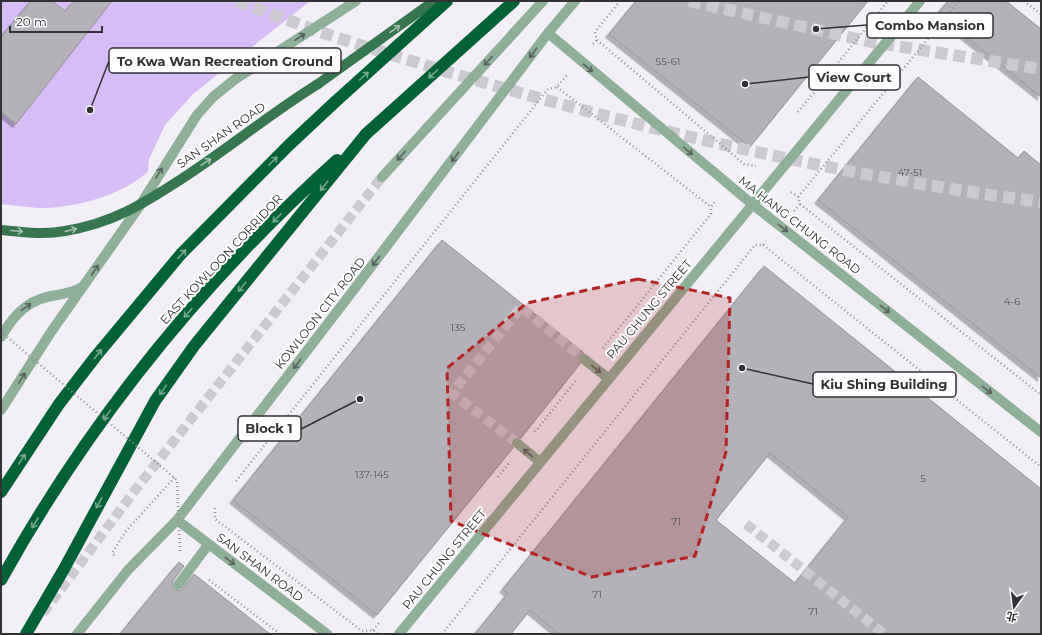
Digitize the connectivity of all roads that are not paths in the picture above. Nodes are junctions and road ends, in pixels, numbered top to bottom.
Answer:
1 (356, 1) edge
2 (434, 1) edge
3 (447, 1) edge
4 (514, 1) edge
5 (543, 1) edge
6 (575, 1) edge
7 (920, 1) edge
8 (548, 33) junction
9 (366, 134) junction
10 (382, 177) tunnel mouth
11 (752, 204) junction
12 (139, 207) junction
13 (1, 230) edge
14 (84, 286) junction
15 (1, 337) edge
16 (587, 362) tunnel mouth
17 (608, 379) junction
18 (1, 410) edge
19 (1041, 432) edge
20 (519, 445) tunnel mouth
21 (540, 462) junction
22 (1, 492) edge
23 (177, 520) junction
24 (208, 545) junction
25 (1, 580) edge
26 (178, 586) dead end
27 (26, 634) edge
28 (76, 634) edge
29 (327, 634) edge
30 (399, 634) edge

12 -> 1 street
12 -> 2 main road, SAN SHAN ROAD, bridge
22 -> 3 highway, bridge
4 -> 9 highway, EAST KOWLOON CORRIDOR, bridge
5 -> 10 street
6 - 8 street, KOWLOON CITY ROAD
7 - 11 street, PAU CHUNG STREET
8 -> 11 street, MA HANG CHUNG ROAD
8 -> 23 street, KOWLOON CITY ROAD
9 -> 25 highway, EAST KOWLOON CORRIDOR
9 -> 27 highway
11 - 17 street, PAU CHUNG STREET
11 -> 19 street, MA HANG CHUNG ROAD
13 -> 12 main road, SAN SHAN ROAD
14 -> 12 street
15 -> 14 street
18 -> 14 street
16 -> 17 street
17 - 21 street, PAU CHUNG STREET
21 -> 20 street
21 - 30 street, PAU CHUNG STREET
23 - 24 street, SAN SHAN ROAD
23 - 28 street, KOWLOON CITY ROAD
24 - 26 street
24 -> 29 street, SAN SHAN ROAD

